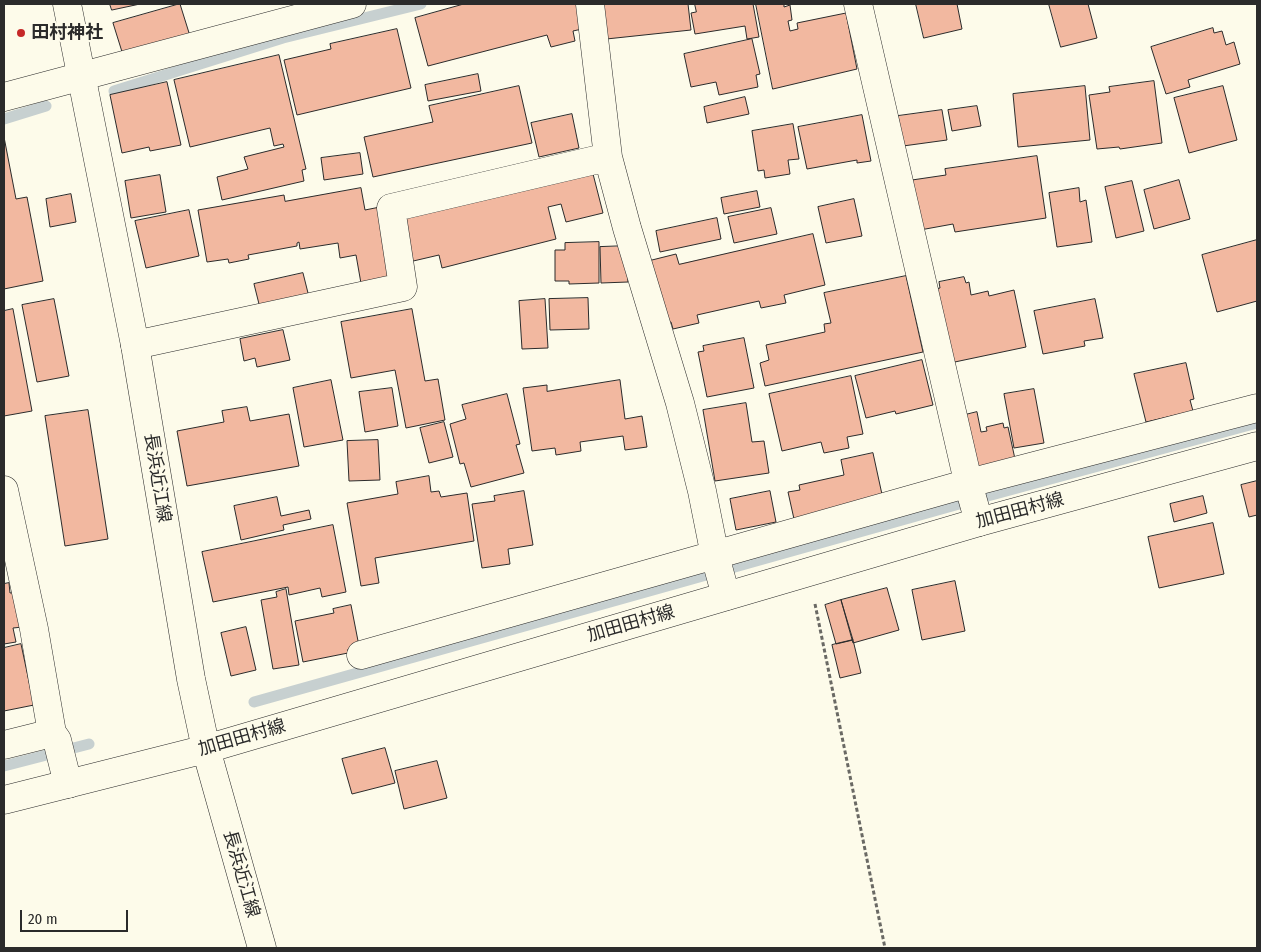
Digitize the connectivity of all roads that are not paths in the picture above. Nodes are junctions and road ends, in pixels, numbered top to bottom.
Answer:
1 (67, 4) edge
2 (352, 4) edge
3 (590, 4) edge
4 (858, 4) edge
5 (82, 75) junction
6 (4, 97) edge
7 (608, 157) junction
8 (135, 345) junction
9 (1257, 408) edge
10 (1257, 446) edge
11 (4, 490) edge
12 (973, 500) junction
13 (719, 573) junction
14 (361, 655) dead end
15 (57, 743) junction
16 (4, 745) edge
17 (206, 749) junction
18 (68, 784) junction
19 (4, 800) edge
20 (262, 948) edge

1 - 5 street, 長浜近江線
2 - 5 street
3 - 7 street
4 - 12 street
5 - 6 street
5 - 8 street, 長浜近江線
7 - 8 street
7 - 13 street
8 - 17 street, 長浜近江線
9 - 12 street
10 - 12 street, 加田田村線
11 - 15 street
12 - 13 street
12 - 13 street, 加田田村線
13 - 14 street
13 - 17 street, 加田田村線
15 - 16 street
15 - 18 street
17 - 18 street, 加田田村線
17 - 20 street, 長浜近江線
18 - 19 street, 加田田村線

